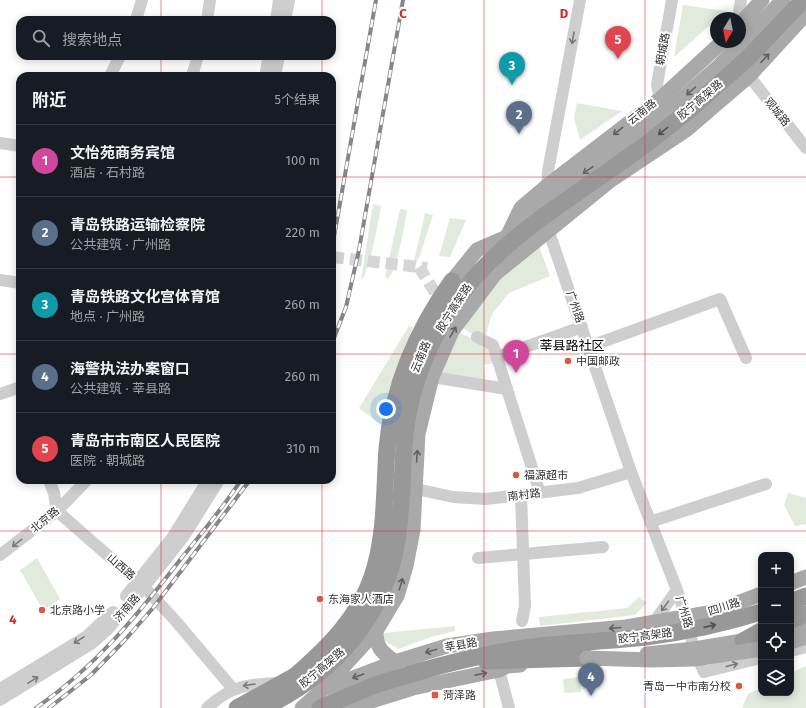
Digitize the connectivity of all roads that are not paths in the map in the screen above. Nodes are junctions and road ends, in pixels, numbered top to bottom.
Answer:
1 (142, 0) edge
2 (210, 0) edge
3 (279, 0) edge
4 (289, 0) edge
5 (580, 0) edge
6 (672, 0) edge
7 (741, 0) edge
8 (762, 0) edge
9 (783, 0) edge
10 (803, 0) edge
11 (739, 12) edge
12 (806, 14) edge
13 (137, 16) edge
14 (208, 16) edge
15 (277, 16) edge
16 (286, 16) edge
17 (746, 17) edge
18 (715, 48) edge
19 (118, 60) edge
20 (197, 60) edge
21 (268, 60) edge
22 (277, 60) edge
23 (112, 72) edge
24 (193, 72) edge
25 (266, 72) edge
26 (276, 72) edge
27 (748, 76) junction
28 (660, 99) junction
29 (0, 143) edge
30 (16, 145) edge
31 (806, 148) edge
32 (547, 192) junction
33 (550, 229) junction
34 (507, 237) junction
35 (0, 280) edge
36 (452, 281) joint
37 (16, 282) edge
38 (582, 327) junction
39 (477, 337) dead end
40 (588, 347) junction
41 (497, 357) junction
42 (746, 358) dead end
43 (432, 377) junction
44 (507, 389) junction
45 (16, 391) edge
46 (0, 394) edge
47 (631, 472) junction
48 (50, 484) edge
49 (83, 484) edge
50 (206, 484) edge
51 (216, 484) edge
52 (394, 484) junction
53 (766, 484) dead end
54 (415, 488) junction
55 (540, 493) junction
56 (521, 495) junction
57 (57, 511) junction
58 (650, 522) junction
59 (603, 547) dead end
60 (523, 554) junction
61 (0, 555) edge
62 (478, 558) dead end
63 (806, 578) edge
64 (794, 582) edge
65 (141, 585) junction
66 (677, 590) junction
67 (758, 595) edge
68 (806, 596) edge
69 (794, 601) edge
70 (758, 613) edge
71 (806, 614) edge
72 (686, 617) junction
73 (794, 619) edge
74 (522, 621) dead end
75 (654, 622) junction
76 (806, 626) edge
77 (794, 629) edge
78 (376, 630) junction
79 (758, 633) edge
80 (806, 637) edge
81 (758, 638) edge
82 (743, 641) junction
83 (794, 641) edge
84 (806, 647) edge
85 (694, 649) junction
86 (758, 649) edge
87 (794, 650) edge
88 (588, 658) joint
89 (758, 659) edge
90 (395, 662) junction
91 (499, 670) junction
92 (410, 674) junction
93 (302, 678) junction
94 (233, 689) junction
95 (323, 689) junction
96 (0, 690) edge
97 (0, 700) edge
98 (266, 704) edge
99 (206, 708) edge
100 (237, 708) edge
101 (244, 708) edge
102 (302, 708) edge
103 (320, 708) edge
104 (349, 708) edge
105 (509, 708) edge

1 - 13 street
2 - 14 street
3 - 15 street
4 - 16 street
5 -> 32 street, 广州路
6 - 28 street, 朝城路
7 - 11 street
8 - 17 main road
9 -> 32 main road
10 -> 98 highway, 胶宁高架路, bridge
27 -> 12 main road, 云南路
18 - 28 main road, 云南路
19 - 23 street
20 - 24 street
21 - 25 street
22 - 26 street
27 - 31 street, 观城路
27 - 33 main road, 云南路
28 -> 32 main road, 云南路
29 - 30 street
32 - 33 street, 广州路
32 - 34 main road, 云南路
33 - 38 street, 广州路
43 -> 33 main road, 云南路
34 - 36 main road
34 - 52 main road, 云南路
35 - 37 street
36 - 100 highway, bridge
38 - 40 street, 广州路
38 - 41 street
39 - 41 street
40 - 42 street
40 - 47 street, 广州路
41 - 44 street
43 - 44 street
54 -> 43 main road, 云南路
44 - 55 street
45 - 46 street
47 - 55 street, 南村路
47 - 58 street, 广州路
48 - 57 street
49 - 57 street, 北京路
50 - 65 street, 济南路
51 - 65 street, 济南路
52 - 54 street, 南村路
52 - 93 main road, 云南路
53 - 58 street
54 - 56 street, 南村路
78 -> 54 main road, 云南路
55 - 56 street, 南村路
56 - 60 street
57 -> 61 street, 北京路
57 - 65 street, 山西路
58 - 66 street, 广州路
59 - 60 street
60 - 62 street
60 - 74 street
63 - 64 main road
65 - 94 street, 山西路
65 -> 96 street, 济南路
97 -> 65 street, 济南路
66 - 72 street, 广州路
66 -> 75 street
67 - 72 main road, 四川路
68 - 69 highway
92 -> 70 highway, 胶宁高架路, bridge
71 - 73 highway
72 - 75 main road, 莘县路
72 - 85 street, 广州路
75 -> 90 main road, 莘县路
76 - 77 main road
78 - 90 main road
78 - 95 main road, 云南路
79 - 82 highway
80 - 83 main road
81 - 82 main road
82 - 85 main road
84 - 87 street
85 -> 89 street, 广州路
85 - 91 main road
86 - 88 main road, bridge
88 - 92 highway, bridge
90 -> 95 main road, 莘县路
104 -> 91 main road
91 - 105 street
92 - 103 highway, 胶宁高架路
93 -> 94 street
93 - 98 main road, 云南路
94 - 99 street
95 - 98 main road, 莘县路
95 - 102 main road, 云南路
98 - 101 main road, 莘县路

